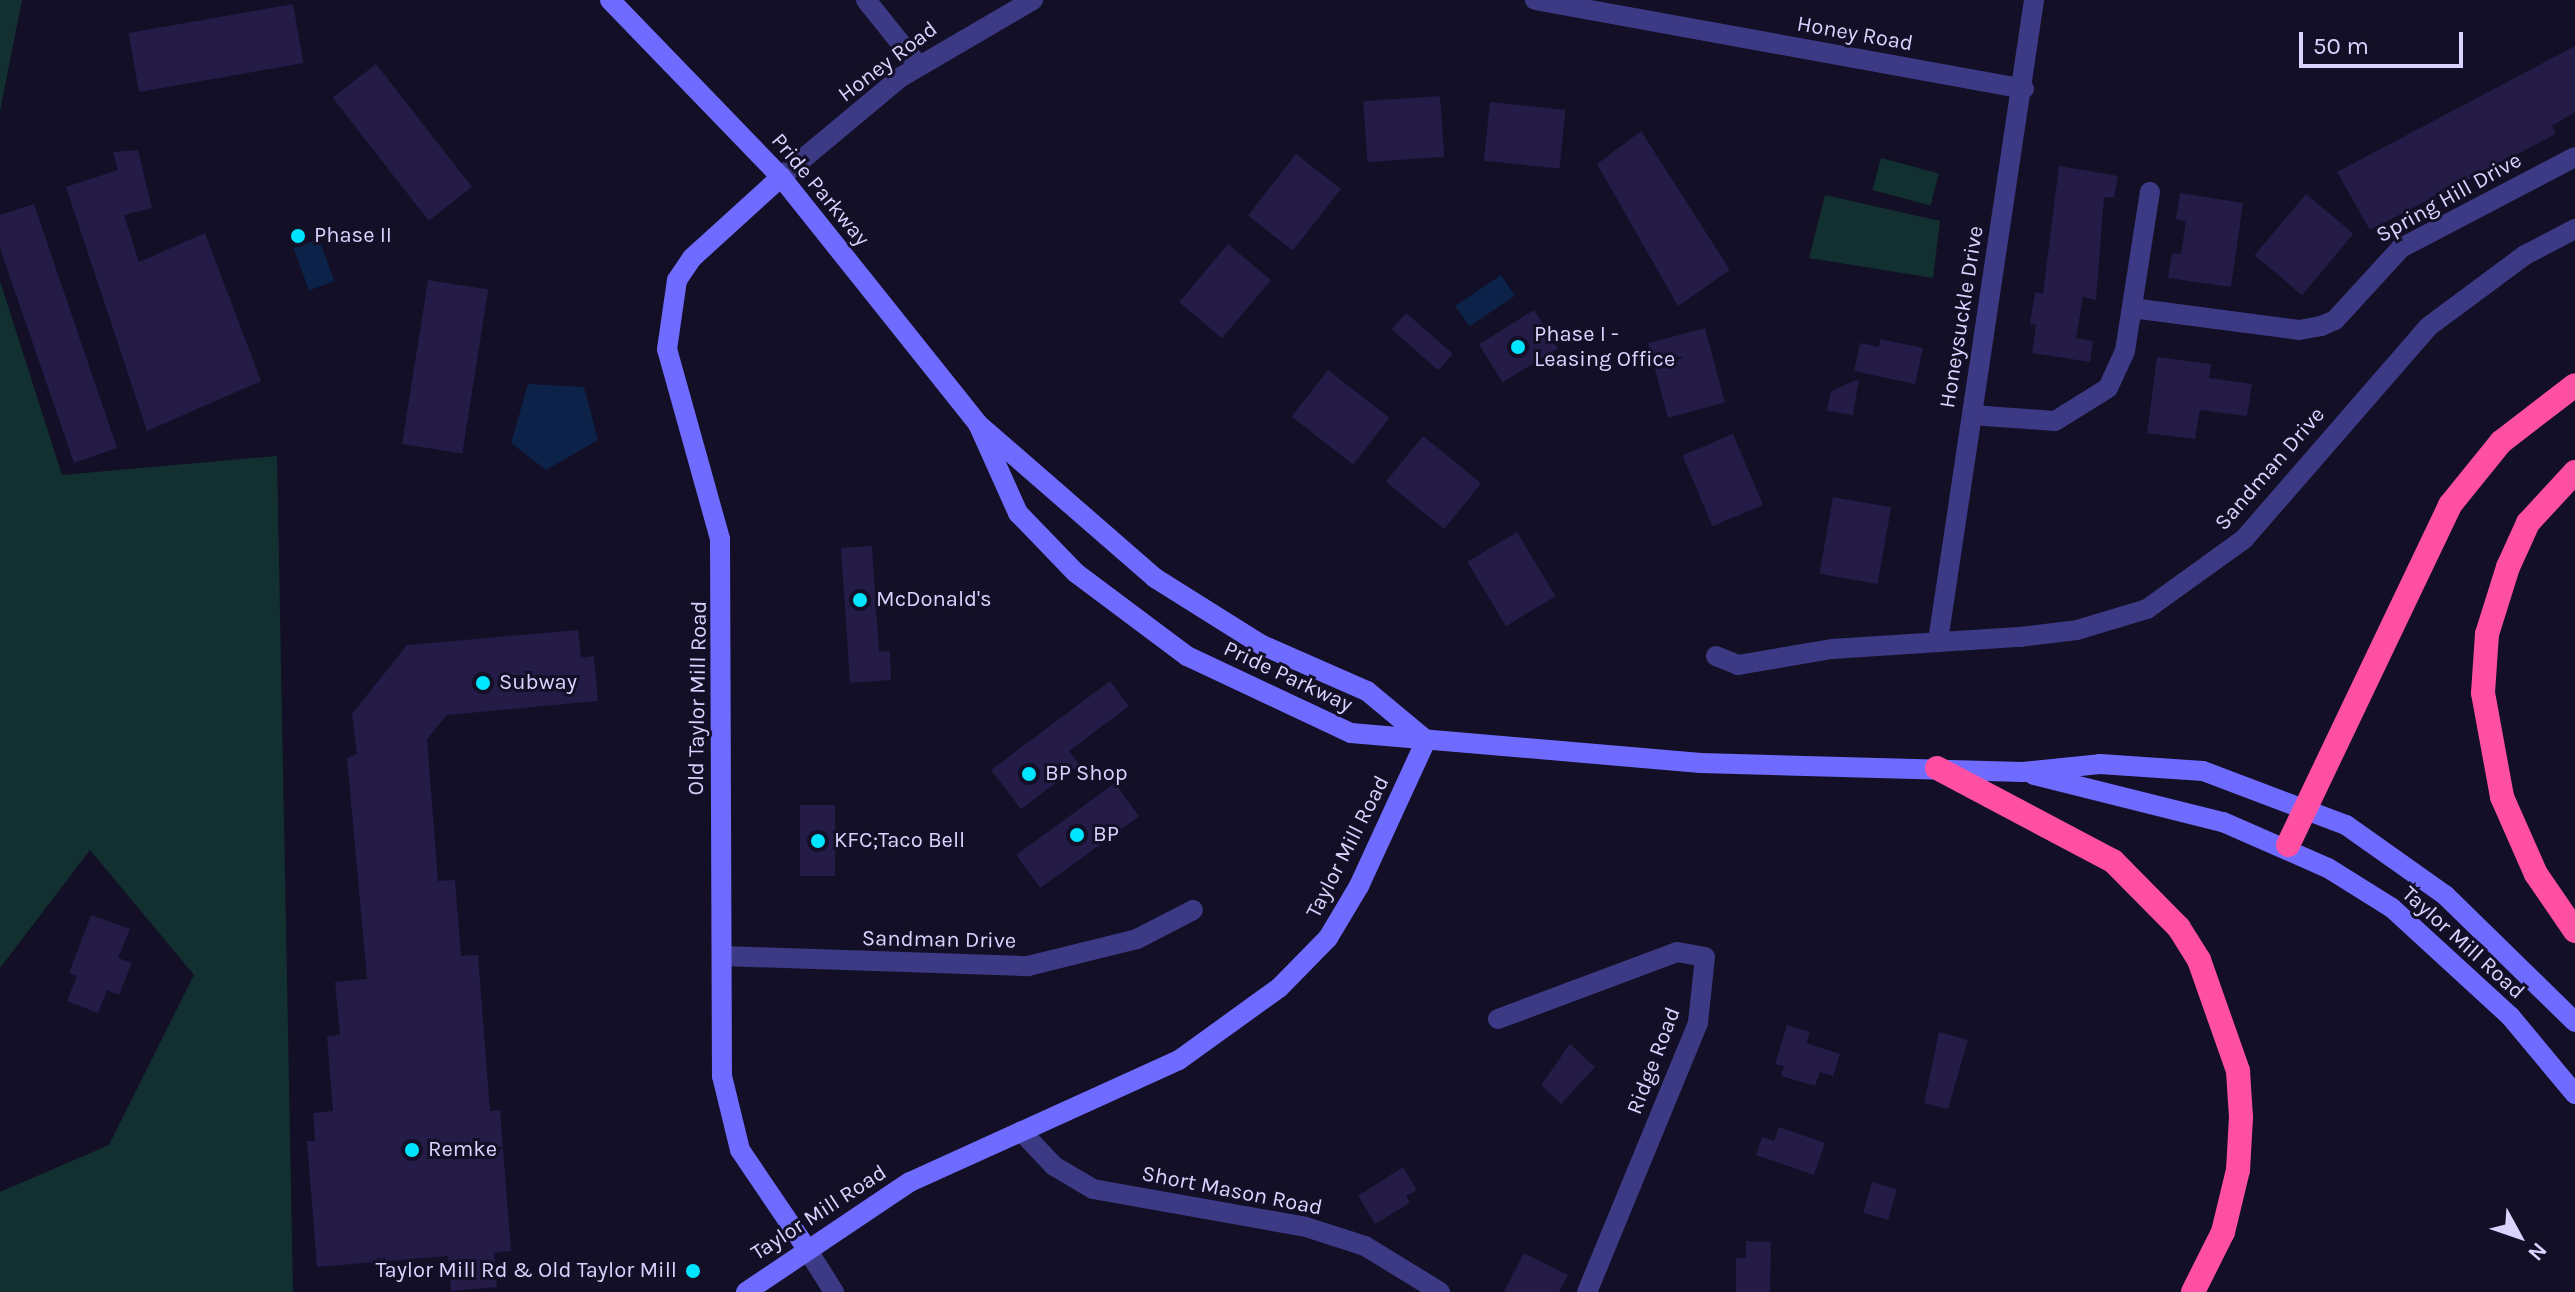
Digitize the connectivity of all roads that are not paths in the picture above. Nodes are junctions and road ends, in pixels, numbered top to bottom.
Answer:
1 (610, 0) edge
2 (866, 0) edge
3 (1033, 0) edge
4 (1535, 0) edge
5 (2034, 0) edge
6 (918, 65) junction
7 (2024, 89) junction
8 (2575, 157) edge
9 (781, 177) junction
10 (2150, 192) dead end
11 (2575, 229) edge
12 (2132, 308) junction
13 (2575, 385) edge
14 (1972, 415) junction
15 (978, 424) junction
16 (2575, 472) edge
17 (1938, 641) junction
18 (1716, 656) dead end
19 (1426, 740) junction
20 (1937, 768) junction
21 (2023, 772) junction
22 (2305, 805) junction
23 (2288, 845) junction
24 (1193, 910) dead end
25 (2575, 931) edge
26 (722, 956) junction
27 (1498, 1019) dead end
28 (2575, 1022) edge
29 (2575, 1094) edge
30 (1021, 1131) junction
31 (807, 1249) junction
32 (746, 1292) edge
33 (834, 1292) edge
34 (1440, 1292) edge
35 (1587, 1292) edge
36 (2193, 1292) edge

1 - 9 main road, Pride Parkway
2 - 6 street
3 - 6 street, Honey Road
4 - 7 street, Honey Road
5 - 7 street, Honeysuckle Drive
6 - 9 street, Honey Road
7 - 14 street, Honeysuckle Drive
8 - 12 street, Spring Hill Drive
9 - 15 main road, Pride Parkway
9 - 26 main road, Old Taylor Mill Road
10 - 12 street
11 - 17 street, Sandman Drive
12 - 14 street
13 - 22 highway
14 - 17 street, Honeysuckle Drive
15 - 19 main road, Pride Parkway
15 - 19 main road, Pride Parkway
16 - 25 highway
17 - 18 street, Sandman Drive
19 - 20 main road, Taylor Mill Road
19 - 30 main road, Taylor Mill Road
20 - 21 main road, Taylor Mill Road
20 - 36 highway
21 - 22 main road, Taylor Mill Road
21 - 23 main road, Taylor Mill Road
22 - 23 highway
22 - 28 main road, Taylor Mill Road
23 - 29 main road, Taylor Mill Road
24 - 26 street, Sandman Drive
26 - 31 main road, Old Taylor Mill Road
27 - 35 street, Ridge Road
30 - 31 main road, Taylor Mill Road
30 - 34 street, Short Mason Road
31 - 32 main road, Taylor Mill Road
31 - 33 street

